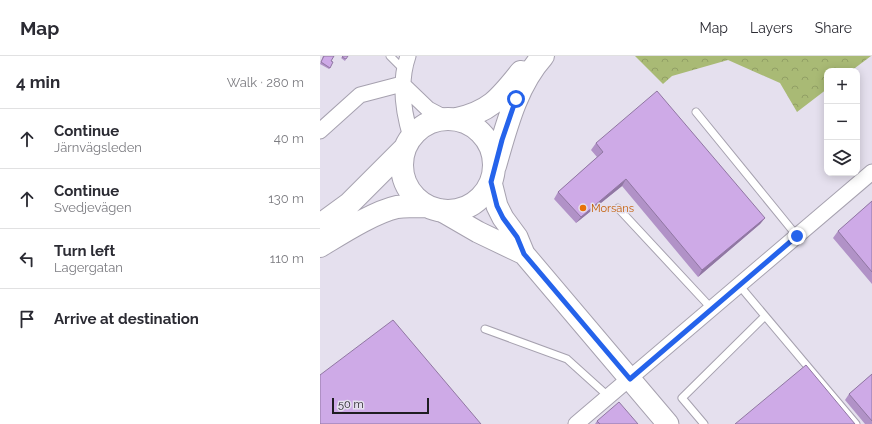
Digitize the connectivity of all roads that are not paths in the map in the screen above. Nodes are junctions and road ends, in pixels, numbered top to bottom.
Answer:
1 (390, 56) edge
2 (542, 57) edge
3 (406, 62) edge
4 (402, 84) junction
5 (696, 112) dead end
6 (451, 119) junction
7 (320, 131) edge
8 (408, 142) junction
9 (872, 172) edge
10 (493, 174) junction
11 (432, 208) junction
12 (618, 208) dead end
13 (320, 225) edge
14 (797, 236) junction
15 (320, 246) edge
16 (524, 254) junction
17 (739, 285) junction
18 (712, 309) junction
19 (764, 316) junction
20 (485, 329) dead end
21 (630, 379) junction
22 (608, 396) junction
23 (576, 424) edge
24 (668, 424) edge
25 (704, 424) edge
26 (856, 424) edge

1 - 3 lane
2 - 6 main road
2 - 10 main road
3 - 4 street
4 - 6 street
4 - 7 street
4 - 8 street
5 - 14 lane
6 - 8 main road
6 - 10 main road
8 - 11 main road
8 - 13 main road
9 - 14 street
10 - 11 main road
10 - 16 street
11 - 15 main road
11 - 16 street
12 - 18 lane
14 - 17 street
16 - 21 street
17 - 18 street
17 - 19 lane
18 - 21 street
19 - 25 lane
19 - 26 lane
20 - 22 lane
21 - 22 street
21 - 24 street
22 - 23 street

